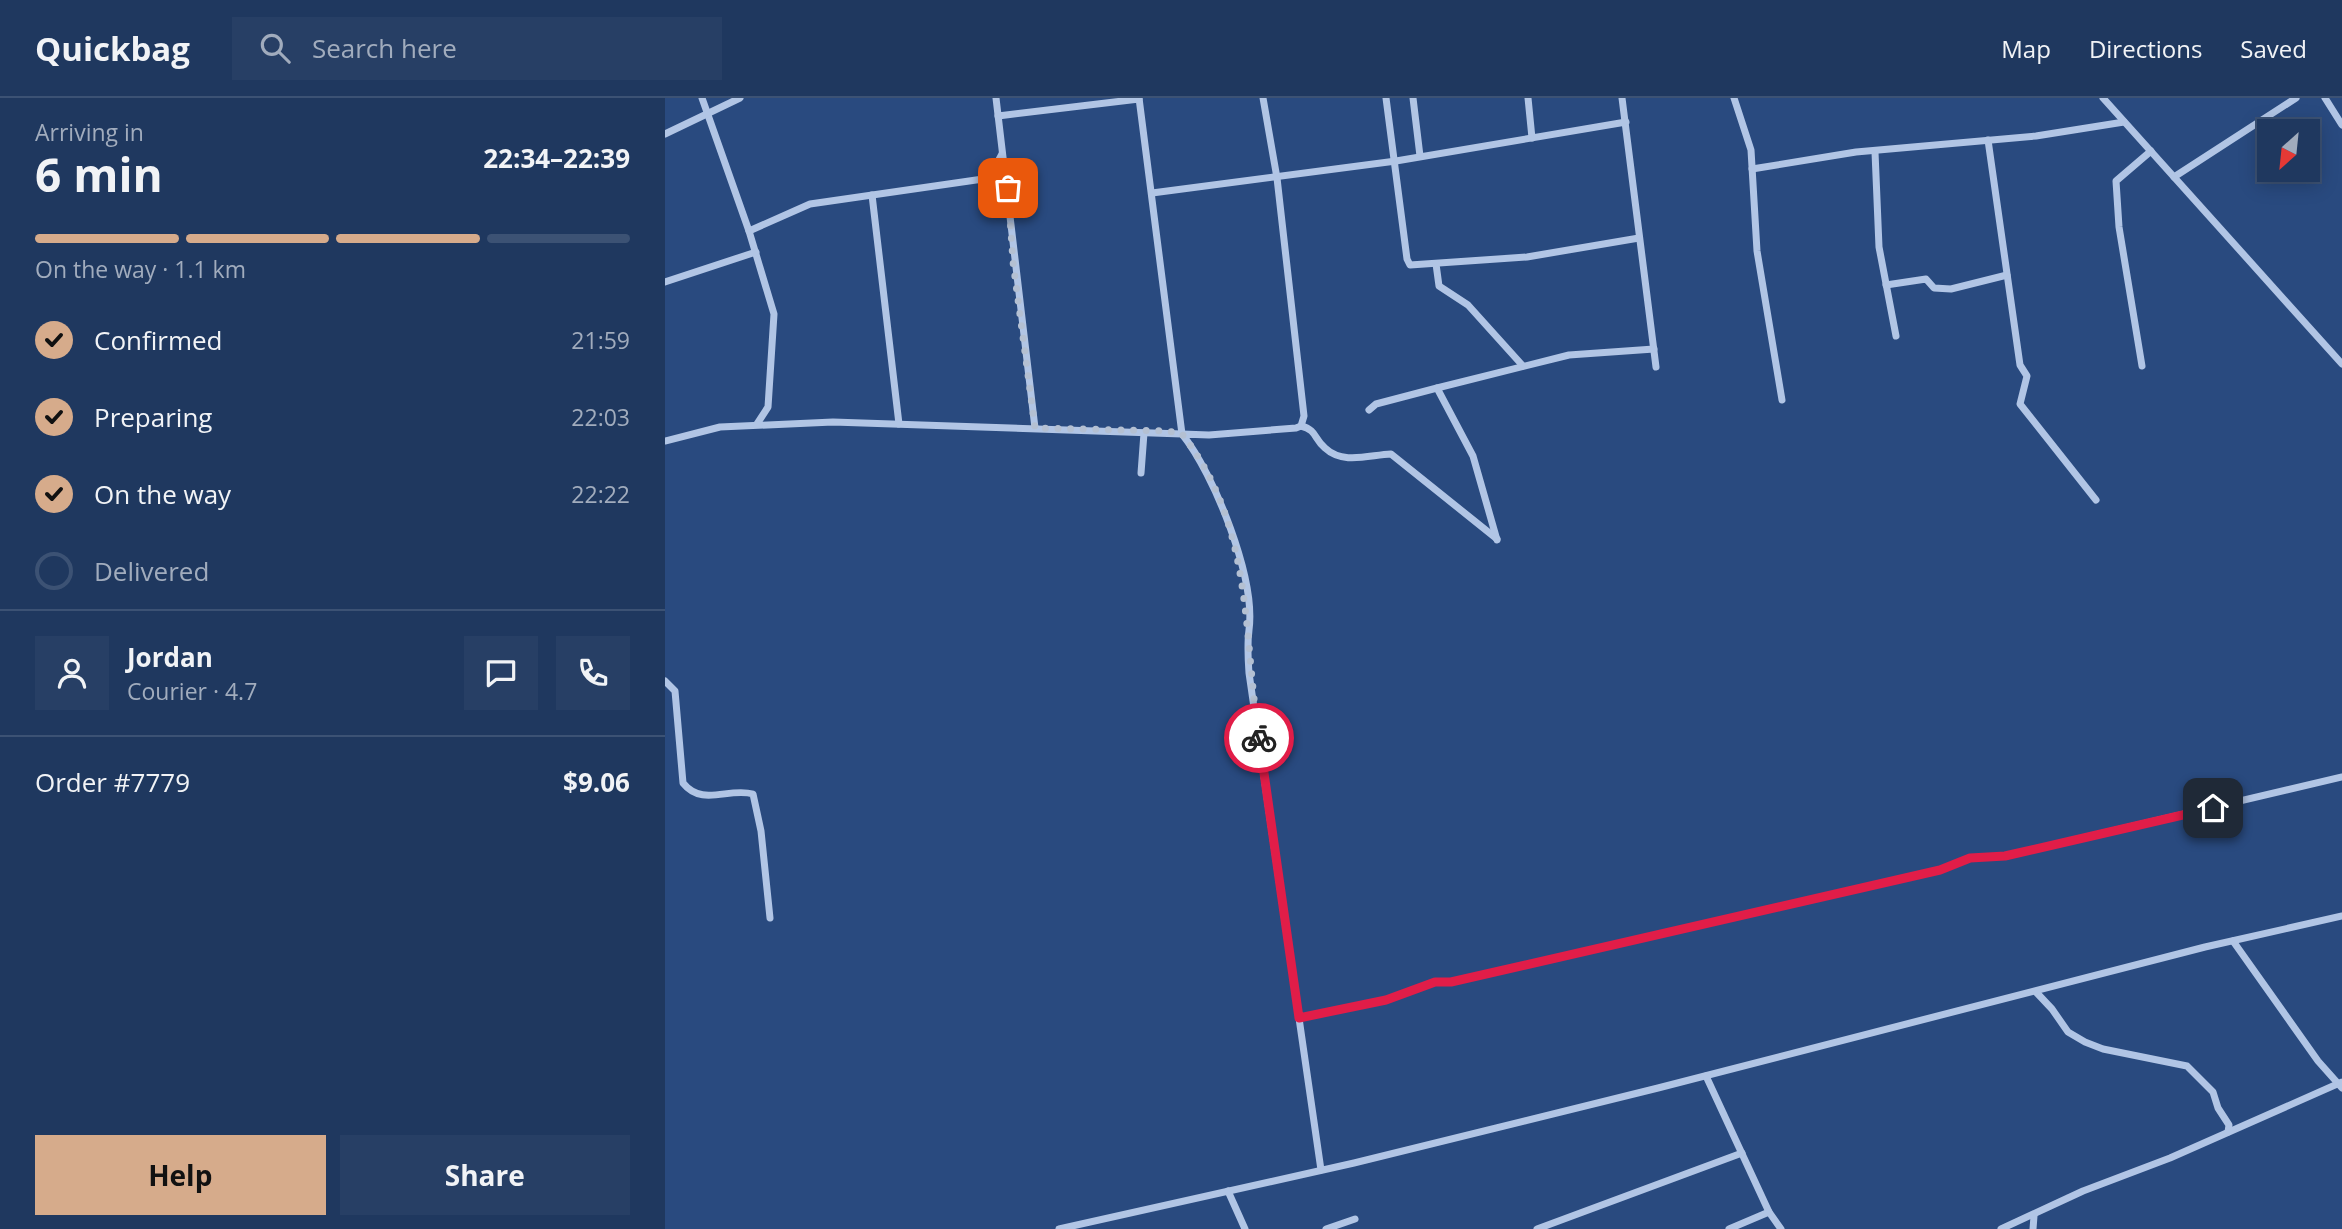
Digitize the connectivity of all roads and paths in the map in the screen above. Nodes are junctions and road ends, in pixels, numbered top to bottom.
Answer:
1 (702, 98) edge
2 (740, 98) edge
3 (996, 98) edge
4 (1139, 98) edge
5 (1263, 98) edge
6 (1386, 98) edge
7 (1413, 98) edge
8 (1528, 98) edge
9 (1622, 98) edge
10 (1734, 98) edge
11 (2103, 98) edge
12 (2296, 98) edge
13 (2325, 98) edge
14 (708, 115) junction
15 (998, 116) junction
16 (1626, 122) junction
17 (2125, 122) junction
18 (2342, 125) edge
19 (665, 134) edge
20 (1532, 138) junction
21 (1988, 140) junction
22 (2151, 151) junction
23 (1875, 152) junction
24 (1003, 153) junction
25 (1420, 156) junction
26 (1396, 161) junction
27 (1752, 169) junction
28 (2174, 177) junction
29 (983, 178) junction
30 (1277, 178) junction
31 (1008, 188) junction
32 (1153, 193) junction
33 (872, 195) junction
34 (749, 231) junction
35 (1639, 238) junction
36 (756, 252) junction
37 (1436, 264) junction
38 (2007, 275) junction
39 (665, 282) edge
40 (1886, 285) junction
41 (1896, 336) dead end
42 (1654, 349) junction
43 (2342, 364) edge
44 (1523, 366) junction
45 (2142, 366) dead end
46 (1657, 367) dead end
47 (1437, 388) junction
48 (1782, 400) dead end
49 (1369, 410) dead end
50 (757, 424) junction
51 (899, 424) junction
52 (1301, 426) junction
53 (1035, 428) junction
54 (1144, 433) junction
55 (1182, 434) junction
56 (665, 441) edge
57 (1141, 473) dead end
58 (2096, 500) dead end
59 (665, 681) edge
60 (2342, 778) edge
61 (2342, 916) edge
62 (770, 918) dead end
63 (2233, 941) junction
64 (2036, 992) junction
65 (1299, 1018) junction
66 (1706, 1076) junction
67 (2341, 1085) edge
68 (2228, 1132) junction
69 (1742, 1153) junction
70 (1321, 1170) junction
71 (1228, 1191) junction
72 (1769, 1212) junction
73 (2034, 1216) junction
74 (1355, 1219) dead end
75 (1059, 1229) edge
76 (1245, 1229) edge
77 (1326, 1229) edge
78 (1537, 1229) edge
79 (1729, 1229) edge
80 (1781, 1229) edge
81 (2001, 1229) edge
82 (2033, 1229) edge

1 - 14 street
2 - 14 street
3 - 15 street
4 - 15 street
4 - 32 street
5 - 30 street
6 - 26 street
7 - 25 street
8 - 20 street
9 - 16 street
10 - 27 street
11 - 17 street
12 - 28 street
13 - 18 street
14 - 19 street
14 - 34 street
15 - 24 street
16 - 20 street
16 - 35 street
17 - 21 street
17 - 22 street
20 - 25 street
21 - 23 street
21 - 38 street
22 - 28 street
22 - 45 street
23 - 27 street
23 - 40 street
24 - 29 street
24 - 31 street
25 - 26 street
26 - 30 street
26 - 37 street
27 - 48 street
28 - 43 street
29 - 31 street
29 - 33 street
30 - 32 street
30 - 52 street
31 - 53 street
32 - 55 street
33 - 34 street
33 - 51 street
34 - 36 street
35 - 37 street
35 - 42 street
36 - 39 street
36 - 50 street
37 - 44 street
38 - 40 street
38 - 58 street
40 - 41 street
42 - 44 street
42 - 46 street
44 - 47 street
47 - 49 street
47 - 52 street
50 - 51 street
50 - 56 street
51 - 53 street
52 - 55 street
53 - 54 street
54 - 55 street
54 - 57 street
55 - 65 street
59 - 62 street
60 - 65 street
61 - 63 street
63 - 64 street
63 - 67 street
64 - 66 street
64 - 68 street
65 - 70 street
66 - 69 street
66 - 70 street
67 - 68 street
68 - 73 street
69 - 72 street
69 - 78 street
70 - 71 street
71 - 75 street
71 - 76 street
72 - 79 street
72 - 80 street
73 - 81 street
73 - 82 street
74 - 77 street

